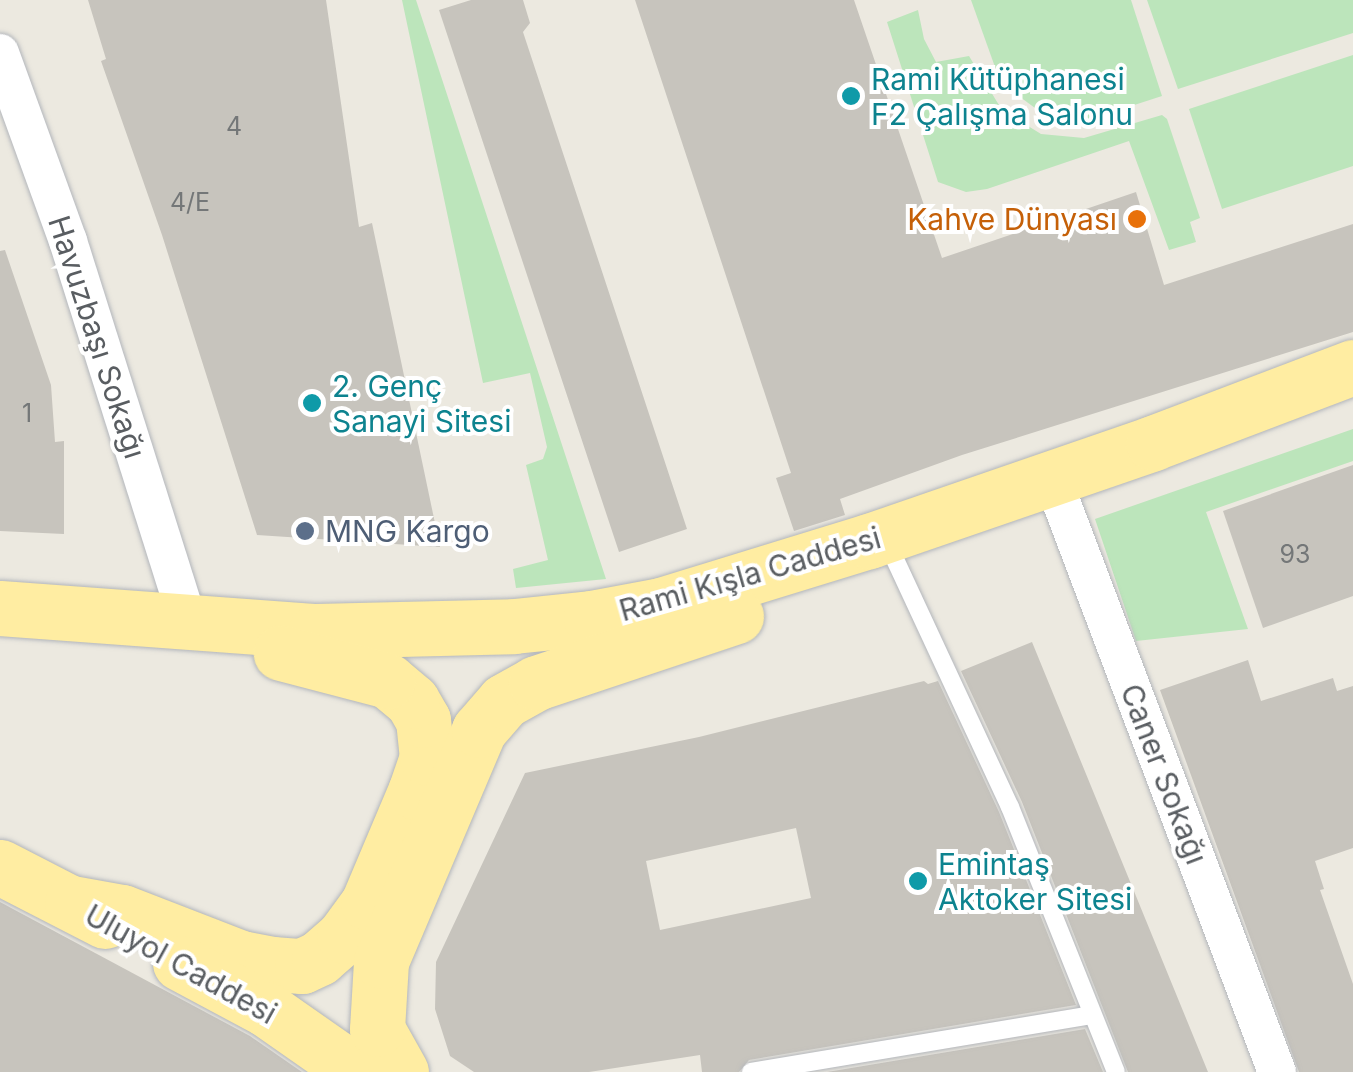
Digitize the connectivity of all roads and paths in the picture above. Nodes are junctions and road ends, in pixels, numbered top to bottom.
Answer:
1 (0, 53) edge
2 (1353, 368) edge
3 (1353, 393) edge
4 (1153, 443) junction
5 (1051, 476) junction
6 (877, 539) junction
7 (0, 608) edge
8 (189, 624) junction
9 (0, 867) edge
10 (72, 903) junction
11 (1091, 1015) junction
12 (334, 1065) edge
13 (401, 1072) edge
14 (752, 1072) edge
15 (1116, 1072) edge
16 (1277, 1072) edge

1 - 8 street, Havuzbaşı Sokağı
2 - 4 main road, Rami Kışla Caddesi
3 - 4 main road
4 - 5 main road, Rami Kışla Caddesi
5 - 6 main road, Rami Kışla Caddesi
5 - 16 street, Caner Sokağı
6 - 8 main road, Rami Kışla Caddesi
6 - 11 lane
6 - 13 main road
7 - 8 main road, Rami Kışla Caddesi
8 - 10 main road
9 - 10 main road, Uluyol Caddesi
10 - 12 main road, Uluyol Caddesi
11 - 14 lane
11 - 15 lane

